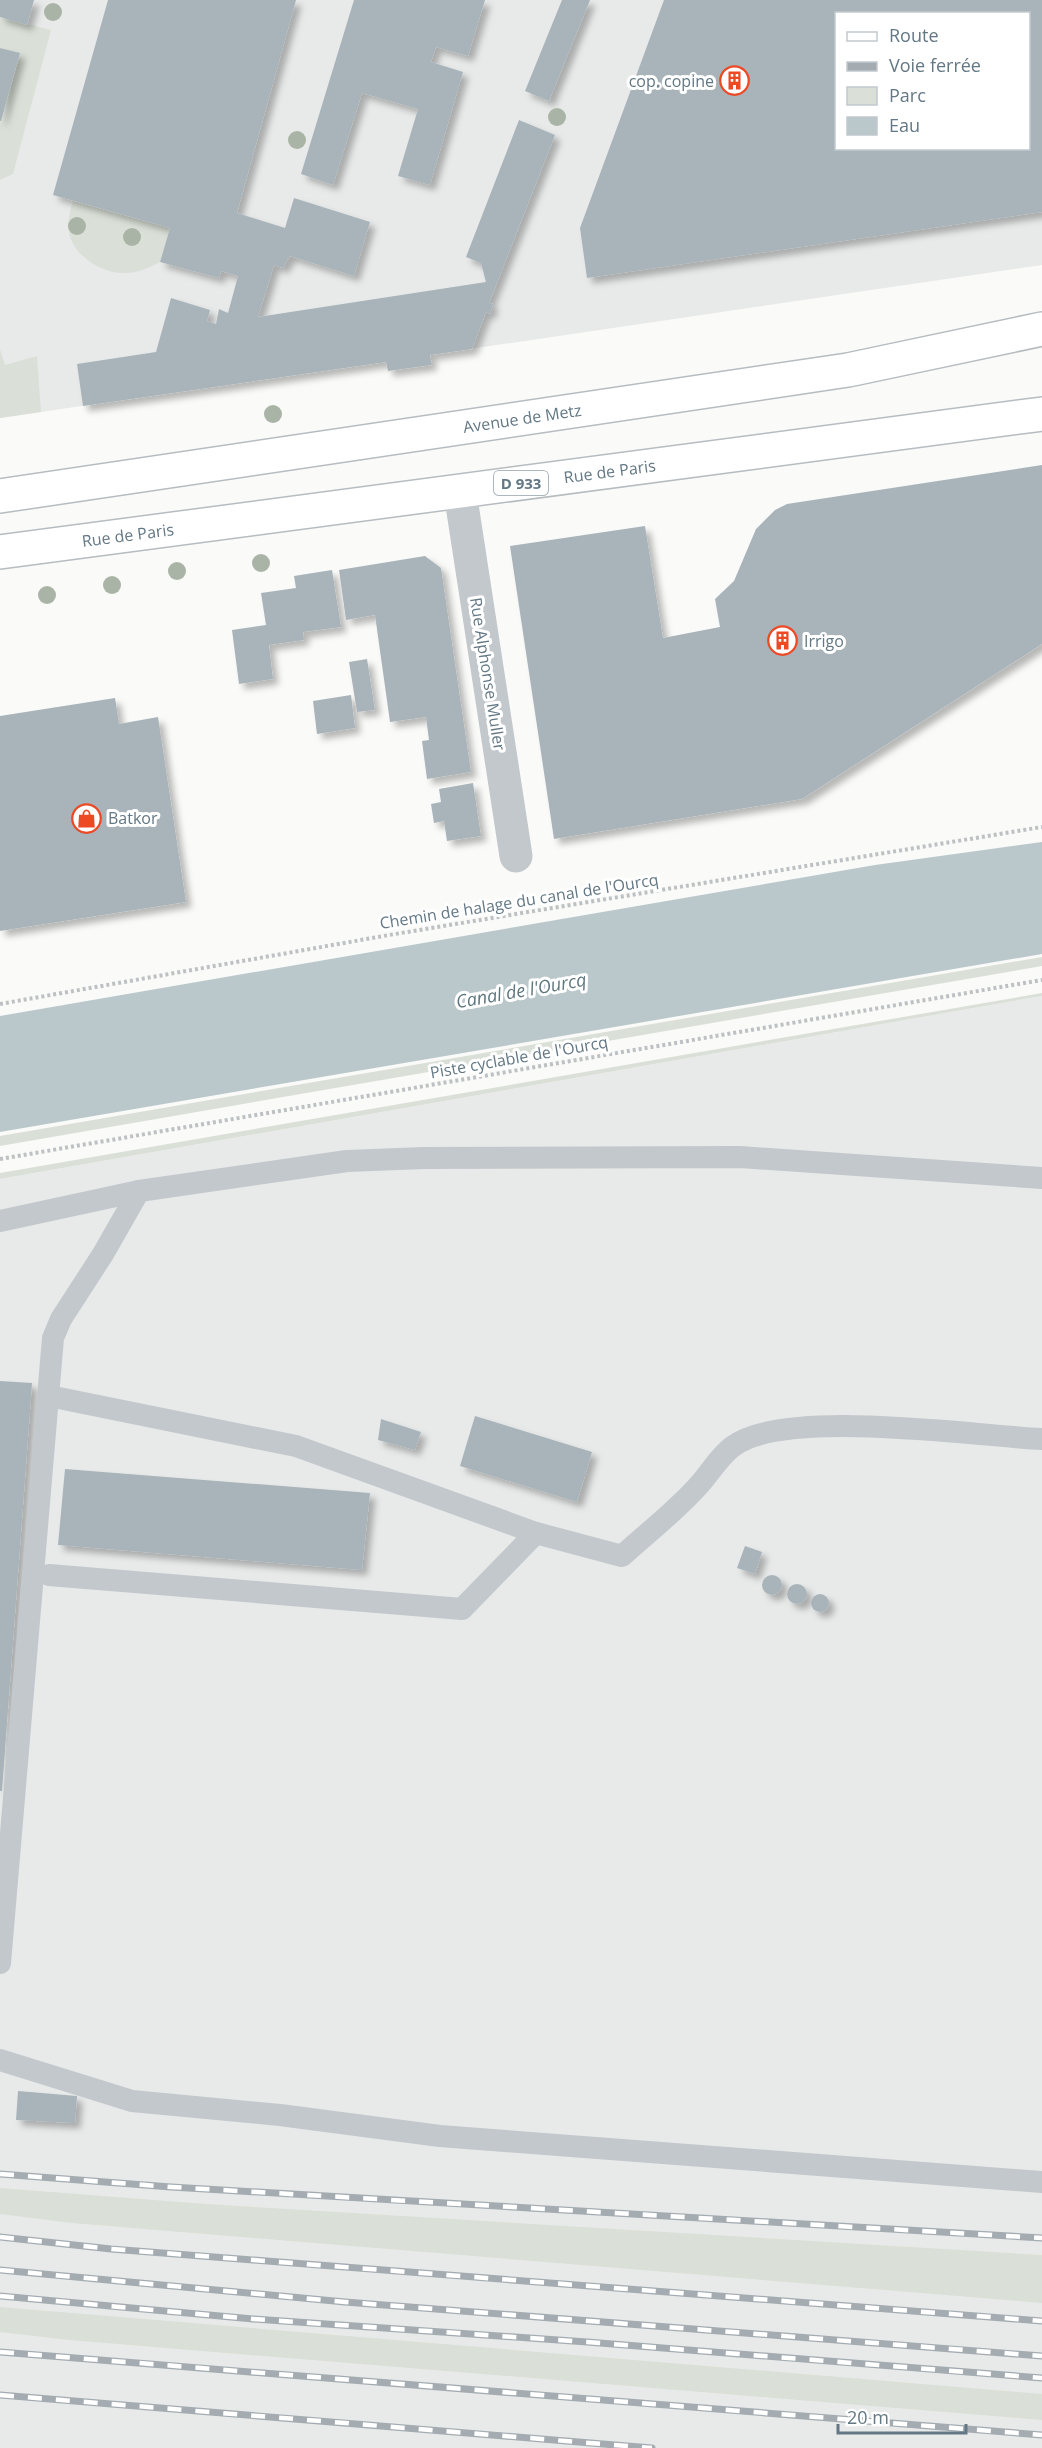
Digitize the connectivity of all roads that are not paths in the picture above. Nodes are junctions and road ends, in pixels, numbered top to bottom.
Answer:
1 (1042, 329) edge
2 (1042, 414) edge
3 (460, 492) junction
4 (0, 496) edge
5 (0, 552) edge
6 (516, 856) dead end
7 (1042, 1178) edge
8 (140, 1191) junction
9 (0, 1221) edge
10 (49, 1396) junction
11 (1042, 1439) edge
12 (536, 1533) junction
13 (49, 1575) dead end
14 (0, 1963) edge
15 (0, 2060) edge
16 (1042, 2182) edge

1 - 4 main road, Avenue de Metz
2 - 3 main road, Rue de Paris / D 933
3 - 5 main road, Rue de Paris / D 933
3 - 6 street, Rue Alphonse Muller
7 - 8 lane
8 - 9 lane
8 - 10 lane
10 - 12 lane
10 - 14 lane
11 - 12 lane
12 - 13 lane
15 - 16 lane

